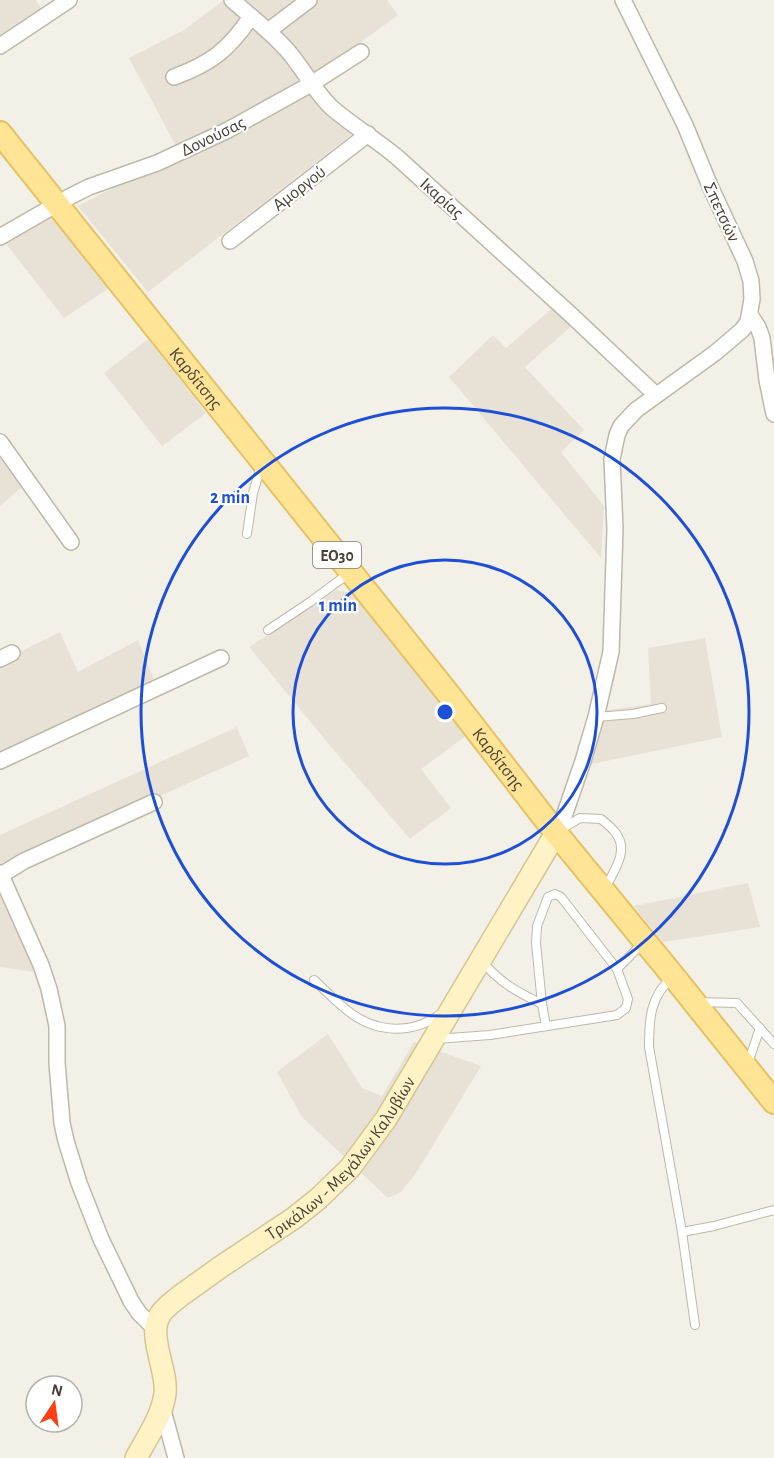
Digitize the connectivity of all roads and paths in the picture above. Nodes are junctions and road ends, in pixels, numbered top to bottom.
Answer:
1 (69, 0) edge
2 (232, 0) edge
3 (309, 0) edge
4 (627, 2) edge
5 (251, 16) junction
6 (268, 31) junction
7 (0, 46) edge
8 (362, 52) dead end
9 (174, 77) dead end
10 (311, 84) junction
11 (0, 133) edge
12 (368, 134) junction
13 (56, 204) junction
14 (0, 237) edge
15 (230, 241) dead end
16 (750, 315) junction
17 (656, 395) junction
18 (774, 414) edge
19 (0, 442) edge
20 (263, 461) junction
21 (247, 534) dead end
22 (71, 542) dead end
23 (351, 572) junction
24 (268, 630) dead end
25 (221, 658) dead end
26 (662, 708) dead end
27 (596, 717) junction
28 (0, 761) edge
29 (154, 802) dead end
30 (556, 833) junction
31 (1, 874) edge
32 (603, 891) junction
33 (645, 941) junction
34 (481, 960) junction
35 (617, 969) junction
36 (674, 977) junction
37 (314, 980) dead end
38 (694, 1002) junction
39 (455, 1004) junction
40 (542, 1004) junction
41 (546, 1026) junction
42 (760, 1028) junction
43 (434, 1039) junction
44 (774, 1044) edge
45 (746, 1068) junction
46 (774, 1102) edge
47 (774, 1210) edge
48 (682, 1232) junction
49 (695, 1325) dead end
50 (156, 1330) junction
51 (162, 1407) junction
52 (136, 1458) edge
53 (176, 1458) edge

1 - 7 street
2 - 5 street, Ικαρίας
3 - 6 street
4 - 16 street, Σπετσών
5 - 6 street, Ικαρίας
5 - 9 street
6 - 10 street, Ικαρίας
8 - 10 street, Δονούσας
10 - 12 street, Ικαρίας
10 - 13 street, Δονούσας
11 - 13 main road, Καρδίτσης / ΕΟ30
12 - 15 street, Αμοργού
12 - 17 street, Ικαρίας
13 - 14 street, Δονούσας
13 - 20 main road, Καρδίτσης / ΕΟ30
16 - 17 street
16 - 18 street
17 - 27 street
19 - 22 street
20 - 21 lane
20 - 23 main road, Καρδίτσης / ΕΟ30
23 - 24 lane
23 - 30 main road, Καρδίτσης / ΕΟ30
25 - 28 street
26 - 27 lane
27 - 30 street
29 - 31 street
30 - 32 main road, Καρδίτσης / ΕΟ30
30 - 32 lane
30 - 34 street, Τρικάλων - Μεγάλων Καλυβίων
31 - 50 street
32 - 33 main road, Καρδίτσης / ΕΟ30
33 - 35 lane
33 - 36 main road, Καρδίτσης / ΕΟ30
34 - 39 street, Τρικάλων - Μεγάλων Καλυβίων
34 - 40 lane
35 - 40 lane
35 - 41 lane
36 - 38 main road, Καρδίτσης / ΕΟ30
36 - 48 lane
37 - 39 lane
38 - 42 lane
38 - 45 main road, Καρδίτσης / ΕΟ30
39 - 43 street, Τρικάλων - Μεγάλων Καλυβίων
40 - 41 lane
41 - 43 lane
42 - 44 lane
42 - 45 lane
43 - 50 street, Τρικάλων - Μεγάλων Καλυβίων
45 - 46 main road, Καρδίτσης / ΕΟ30
47 - 48 lane
48 - 49 lane
50 - 51 street
51 - 52 street
51 - 53 street

